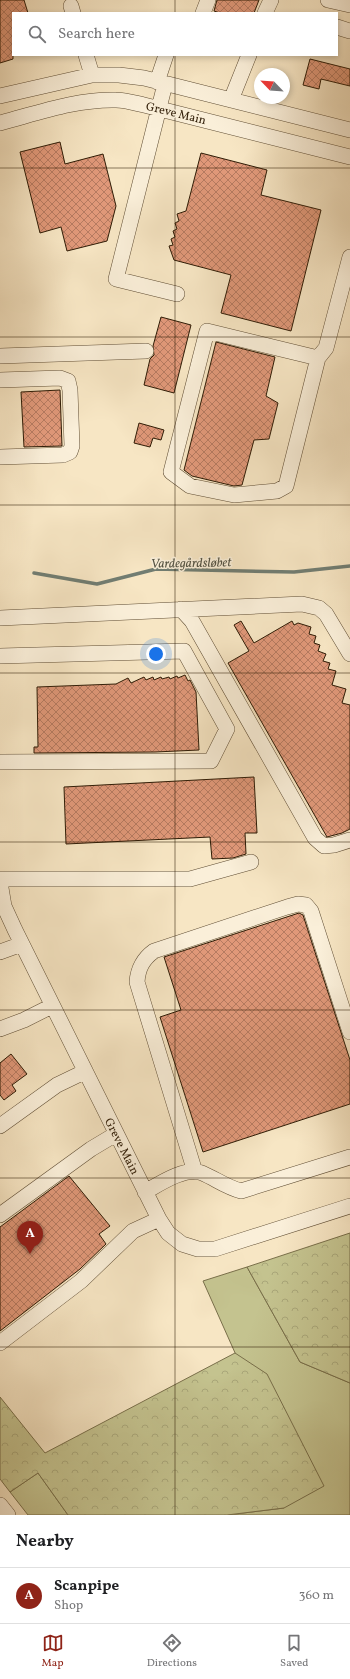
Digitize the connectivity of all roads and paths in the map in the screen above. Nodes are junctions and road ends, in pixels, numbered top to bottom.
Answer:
1 (208, 0) edge
2 (270, 0) edge
3 (328, 0) edge
4 (350, 5) edge
5 (203, 12) edge
6 (265, 12) edge
7 (338, 27) edge
8 (350, 31) edge
9 (86, 56) edge
10 (166, 56) edge
11 (249, 56) edge
12 (92, 74) junction
13 (161, 83) junction
14 (0, 96) edge
15 (231, 100) junction
16 (159, 108) junction
17 (0, 123) edge
18 (350, 130) edge
19 (350, 156) edge
20 (350, 257) edge
21 (177, 294) dead end
22 (146, 351) dead end
23 (322, 353) junction
24 (0, 356) edge
25 (0, 380) edge
26 (0, 457) edge
27 (181, 609) junction
28 (0, 618) edge
29 (350, 654) edge
30 (0, 656) edge
31 (0, 762) edge
32 (350, 840) edge
33 (251, 862) dead end
34 (0, 879) edge
35 (0, 882) edge
36 (22, 944) junction
37 (0, 952) edge
38 (52, 1006) junction
39 (0, 1029) edge
40 (350, 1032) edge
41 (84, 1072) junction
42 (0, 1126) edge
43 (116, 1134) junction
44 (350, 1157) edge
45 (195, 1172) junction
46 (145, 1192) junction
47 (350, 1206) edge
48 (0, 1215) edge
49 (159, 1219) junction
50 (0, 1343) edge
51 (0, 1505) edge
52 (8, 1515) edge

1 - 5 street
2 - 6 street
3 - 4 street
7 - 8 street
9 - 12 street
10 - 13 street
11 - 15 street
12 - 13 street
12 - 14 street
13 - 15 street
13 - 16 street
15 - 18 street
16 - 17 street, Greve Main
16 - 19 street, Greve Main
16 - 21 street
20 - 23 street
22 - 24 street
23 - 23 street
25 - 26 street
27 - 28 street
27 - 29 street
27 - 32 street
30 - 31 street
33 - 34 street
35 - 36 street, Greve Main
36 - 37 street
36 - 38 street, Greve Main
38 - 39 street
38 - 41 street, Greve Main
40 - 45 street
41 - 42 street
41 - 43 street, Greve Main
43 - 46 street, Greve Main
43 - 48 street
44 - 45 street
45 - 46 street
46 - 49 street, Greve Main
47 - 49 street, Greve Main
49 - 50 street
51 - 52 street

